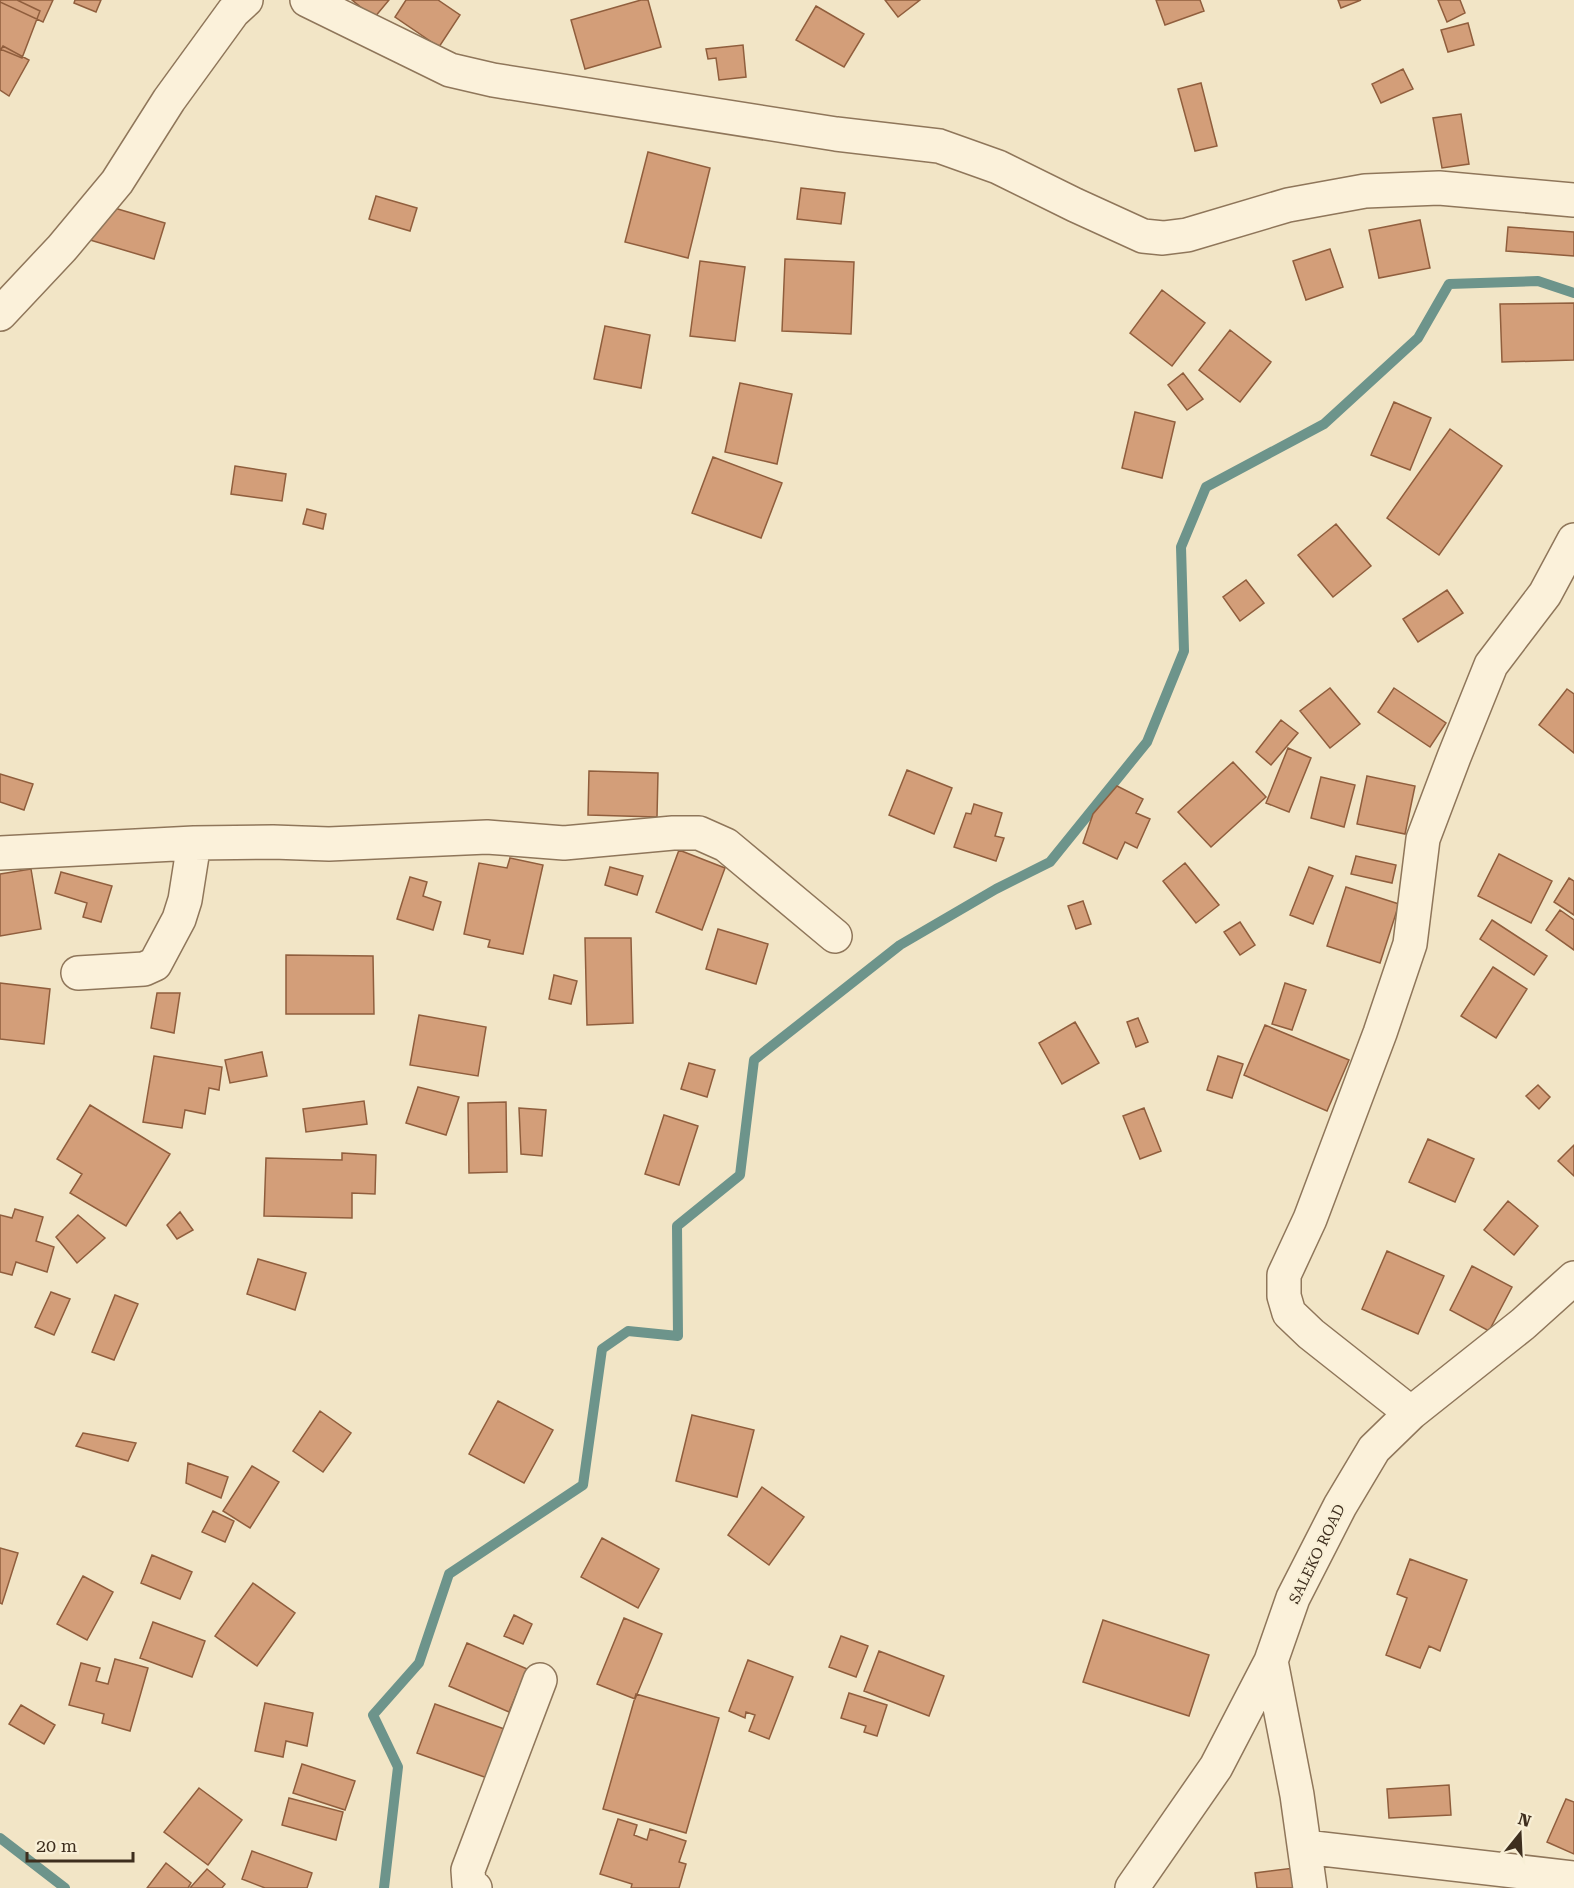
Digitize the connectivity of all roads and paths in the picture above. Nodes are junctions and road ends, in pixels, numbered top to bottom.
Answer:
1 (246, 0) edge
2 (307, 0) edge
3 (1574, 200) edge
4 (0, 314) edge
5 (1574, 540) edge
6 (194, 843) junction
7 (0, 853) edge
8 (835, 936) dead end
9 (78, 973) dead end
10 (1574, 1278) edge
11 (1411, 1413) junction
12 (1271, 1661) junction
13 (540, 1680) dead end
14 (1305, 1847) junction
15 (1574, 1878) edge
16 (475, 1888) edge
17 (1131, 1888) edge
18 (1310, 1888) edge

1 - 4 street
2 - 3 street
5 - 11 street
6 - 7 street
6 - 8 street
6 - 9 street
10 - 11 street, SALEKO ROAD
11 - 12 street, SALEKO ROAD
12 - 14 street
12 - 17 street, SALEKO ROAD
13 - 16 street
14 - 15 street
14 - 18 street

